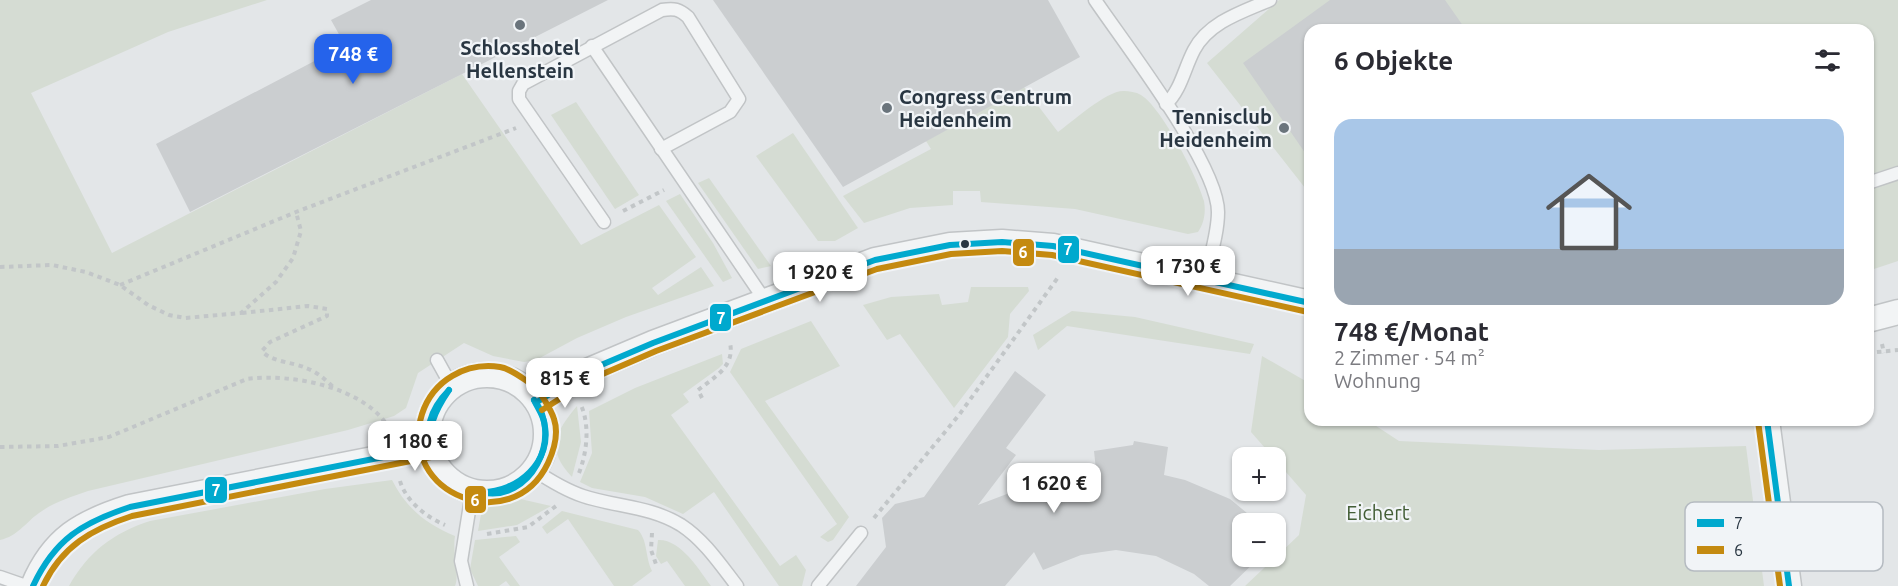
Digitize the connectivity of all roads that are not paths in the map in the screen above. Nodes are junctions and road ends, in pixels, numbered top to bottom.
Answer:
1 (1095, 0) edge
2 (1270, 0) edge
3 (592, 46) junction
4 (1166, 104) junction
5 (661, 149) junction
6 (1898, 173) edge
7 (1874, 181) edge
8 (604, 222) road end
9 (1205, 279) junction
10 (766, 302) junction
11 (1304, 302) edge
12 (1898, 312) edge
13 (1874, 318) edge
14 (437, 360) dead end
15 (452, 387) junction
16 (537, 402) junction
17 (1768, 426) edge
18 (429, 448) junction
19 (534, 470) junction
20 (472, 492) junction
21 (1778, 502) edge
22 (861, 533) road end
23 (1787, 571) edge
24 (0, 577) edge
25 (26, 586) edge
26 (33, 586) edge
27 (467, 586) edge
28 (737, 586) edge
29 (818, 586) edge
30 (1789, 586) edge

1 - 4 lane
2 - 4 lane
3 - 5 lane
3 - 5 lane
3 - 8 lane
4 - 9 lane
5 - 10 lane
6 - 7 lane
9 - 10 street
9 - 11 street
10 - 16 street
12 - 13 street
14 - 15 lane
15 - 16 street
15 - 18 street
16 - 19 street
17 - 21 street
18 - 20 street
18 - 26 street
19 - 20 street
19 - 28 lane
20 - 27 lane
22 - 29 lane
23 - 30 street
24 - 25 lane

